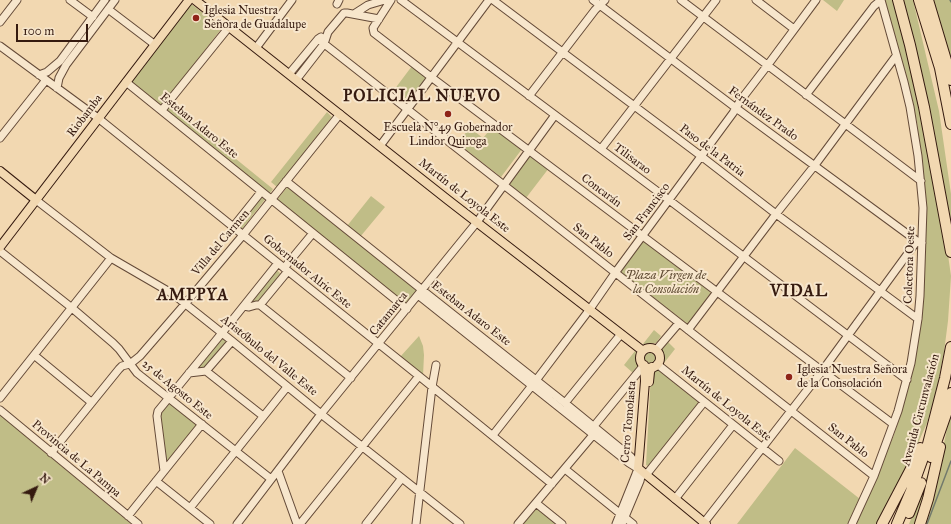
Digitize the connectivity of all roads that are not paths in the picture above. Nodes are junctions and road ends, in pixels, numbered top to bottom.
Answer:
1 (17, 0) edge
2 (70, 0) edge
3 (105, 0) edge
4 (115, 0) edge
5 (189, 0) edge
6 (195, 0) edge
7 (292, 0) edge
8 (385, 0) edge
9 (391, 0) edge
10 (489, 0) edge
11 (493, 0) edge
12 (593, 0) edge
13 (681, 0) edge
14 (716, 0) edge
15 (756, 0) edge
16 (816, 0) edge
17 (881, 0) edge
18 (898, 0) edge
19 (919, 0) edge
20 (928, 0) edge
21 (403, 1) edge
22 (603, 3) edge
23 (108, 9) junction
24 (354, 14) junction
25 (702, 16) junction
26 (92, 17) junction
27 (379, 18) junction
28 (0, 22) edge
29 (229, 27) junction
30 (794, 29) junction
31 (328, 32) junction
32 (318, 39) junction
33 (457, 42) junction
34 (154, 44) junction
35 (324, 44) junction
36 (0, 46) edge
37 (256, 48) junction
38 (563, 53) junction
39 (896, 56) junction
40 (671, 58) junction
41 (63, 63) junction
42 (768, 66) junction
43 (289, 74) junction
44 (39, 75) junction
45 (431, 77) junction
46 (46, 80) junction
47 (296, 80) junction
48 (951, 80) edge
49 (126, 82) junction
50 (57, 88) junction
51 (806, 95) junction
52 (530, 96) junction
53 (634, 106) junction
54 (736, 108) junction
55 (162, 110) junction
56 (407, 110) junction
57 (340, 114) junction
58 (555, 115) junction
59 (98, 118) junction
60 (845, 124) junction
61 (951, 124) edge
62 (0, 138) edge
63 (380, 146) junction
64 (529, 150) junction
65 (601, 150) junction
66 (701, 156) junction
67 (814, 165) junction
68 (0, 171) edge
69 (286, 181) junction
70 (921, 181) junction
71 (504, 185) junction
72 (261, 192) junction
73 (36, 200) junction
74 (271, 200) junction
75 (669, 200) junction
76 (776, 214) junction
77 (477, 222) junction
78 (233, 227) junction
79 (312, 233) junction
80 (243, 235) junction
81 (642, 236) junction
82 (920, 242) junction
83 (0, 247) edge
84 (0, 251) edge
85 (951, 252) edge
86 (744, 257) junction
87 (112, 258) junction
88 (278, 263) junction
89 (286, 270) junction
90 (615, 273) junction
91 (880, 291) junction
92 (717, 292) junction
93 (420, 293) junction
94 (185, 304) junction
95 (260, 305) junction
96 (244, 306) junction
97 (72, 308) junction
98 (407, 309) junction
99 (590, 309) junction
100 (918, 319) junction
101 (679, 323) junction
102 (688, 330) junction
103 (222, 333) junction
104 (621, 334) junction
105 (848, 336) junction
106 (232, 341) junction
107 (379, 344) junction
108 (951, 347) edge
109 (656, 350) junction
110 (643, 351) junction
111 (34, 355) junction
112 (130, 364) junction
113 (436, 365) dead end
114 (649, 365) junction
115 (206, 371) junction
116 (822, 371) junction
117 (189, 373) junction
118 (419, 376) junction
119 (351, 378) junction
120 (907, 380) junction
121 (534, 383) junction
122 (287, 387) junction
123 (432, 387) junction
124 (951, 393) edge
125 (0, 398) edge
126 (169, 398) junction
127 (91, 402) junction
128 (704, 402) junction
129 (565, 403) junction
130 (0, 410) edge
131 (791, 411) junction
132 (321, 414) junction
133 (941, 414) junction
134 (263, 416) junction
135 (202, 424) junction
136 (893, 424) junction
137 (733, 425) junction
138 (594, 426) junction
139 (493, 435) junction
140 (593, 435) junction
141 (362, 446) junction
142 (762, 448) junction
143 (236, 451) junction
144 (51, 452) junction
145 (779, 461) dead end
146 (565, 469) junction
147 (164, 471) junction
148 (278, 471) junction
149 (642, 472) junction
150 (874, 476) junction
151 (402, 478) junction
152 (271, 479) junction
153 (156, 481) junction
154 (552, 484) junction
155 (420, 492) junction
156 (675, 499) junction
157 (536, 503) junction
158 (190, 508) junction
159 (128, 516) junction
160 (622, 518) edge
161 (138, 524) edge
162 (210, 524) edge
163 (237, 524) edge
164 (298, 524) edge
165 (366, 524) edge
166 (416, 524) edge
167 (460, 524) edge
168 (518, 524) edge
169 (562, 524) edge
170 (616, 524) edge
171 (633, 524) edge
172 (705, 524) edge
173 (852, 524) edge
174 (882, 524) edge
175 (897, 524) edge
176 (904, 524) edge
177 (920, 524) edge

1 - 28 street
2 - 26 street
3 - 26 street
4 - 23 street
5 - 34 main road, Riobamba
6 - 29 main road, Martín de Loyola Este
7 - 37 street
8 - 24 street
9 - 27 street
10 - 33 street
11 - 38 street, Paso de la Patria
12 - 22 street, Fernández Prado
13 - 25 street
14 - 25 street
15 - 30 street
16 - 30 street, San Francisco
17 - 39 street, Colectora Oeste
17 - 51 street
18 - 85 highway
19 - 61 highway
20 - 48 highway
21 - 33 street, Tilisarao
22 - 38 street
22 - 40 street, Fernández Prado
23 - 34 street
23 - 41 street
24 - 27 street
24 - 31 street
25 - 40 street
25 - 42 street
26 - 41 street
27 - 45 street, Concarán
29 - 37 main road, Martín de Loyola Este
29 - 55 street
30 - 42 street, San Francisco
31 - 32 street
31 - 35 street
32 - 35 street, San Pablo
32 - 43 street
33 - 45 street
33 - 52 street, Tilisarao
34 - 49 main road, Riobamba
35 - 47 street
35 - 56 street, San Pablo
36 - 44 street, Gobernador Alric Este
37 - 43 main road, Martín de Loyola Este
38 - 52 street
38 - 53 street, Paso de la Patria
39 - 60 street
39 - 70 street, Colectora Oeste
40 - 53 street
40 - 54 street, Fernández Prado
41 - 44 street
41 - 50 street
42 - 51 street
42 - 54 street, San Francisco
43 - 47 main road, Martín de Loyola Este
44 - 46 street, Gobernador Alric Este
45 - 56 street
45 - 64 street, Concarán
46 - 50 street, Gobernador Alric Este
46 - 62 street
47 - 57 main road, Martín de Loyola Este
49 - 55 street, Esteban Adaro Este
49 - 59 main road, Riobamba
50 - 59 street, Gobernador Alric Este
51 - 60 street
52 - 58 street, Tilisarao
53 - 65 street
53 - 66 street, Paso de la Patria
54 - 66 street, San Francisco
54 - 67 street, Fernández Prado
55 - 72 street, Esteban Adaro Este
56 - 63 street
56 - 71 street, San Pablo
57 - 63 main road, Martín de Loyola Este
57 - 69 street, Villa del Carmen
58 - 64 street, Catamarca
58 - 65 street, Tilisarao
59 - 73 main road, Riobamba
59 - 78 street, Gobernador Alric Este
60 - 67 street
60 - 70 street
63 - 77 main road, Martín de Loyola Este
64 - 71 street, Catamarca
64 - 81 street, Concarán
65 - 75 street, Tilisarao
66 - 75 street, San Francisco
66 - 76 street, Paso de la Patria
67 - 76 street
67 - 82 street, Fernández Prado
68 - 73 main road, Aristóbulo del Valle Este
69 - 74 street, Villa del Carmen
69 - 93 street, Esteban Adaro Este
70 - 82 street, Colectora Oeste
71 - 77 street, Catamarca
71 - 90 street, San Pablo
72 - 74 street, Esteban Adaro Este
72 - 78 street, Villa del Carmen
73 - 83 main road, Riobamba
73 - 87 street, Aristóbulo del Valle Este
74 - 79 street, Esteban Adaro Este
74 - 80 street, Villa del Carmen
75 - 81 street, San Francisco
75 - 86 street, Tilisarao
76 - 86 street
76 - 91 street, Paso de la Patria
77 - 93 street, Catamarca
77 - 99 main road, Martín de Loyola Este
78 - 80 street, Gobernador Alric Este
79 - 89 street
79 - 98 street, Esteban Adaro Este
80 - 88 street, Gobernador Alric Este
80 - 94 street, Villa del Carmen
81 - 90 street, San Francisco
81 - 92 street, Concarán
82 - 91 street
82 - 100 street, Colectora Oeste
84 - 97 street, 25 de Agosto Este
86 - 92 street
86 - 105 street, Tilisarao
87 - 94 street, Aristóbulo del Valle Este
87 - 97 street
88 - 89 street, Gobernador Alric Este
88 - 96 street
89 - 95 street
89 - 107 street, Gobernador Alric Este
90 - 99 street, San Francisco
90 - 101 street, San Pablo
91 - 100 street, Paso de la Patria
91 - 105 street
92 - 102 street
92 - 116 street, Concarán
93 - 98 street, Catamarca
93 - 121 street, Esteban Adaro Este
94 - 103 street, Aristóbulo del Valle Este
94 - 112 street, Villa del Carmen
95 - 96 street
95 - 119 street
96 - 103 street
97 - 111 street
97 - 112 street, 25 de Agosto Este
98 - 107 street, Catamarca
99 - 104 main road, Martín de Loyola Este
99 - 121 street, San Francisco
100 - 120 street, Colectora Oeste
101 - 102 street, San Pablo
101 - 109 street
102 - 131 street, San Pablo
103 - 106 street, Aristóbulo del Valle Este
103 - 117 street
104 - 110 main road, Martín de Loyola Este
104 - 129 street
105 - 116 street
105 - 120 street, Tilisarao
106 - 115 street
106 - 122 street, Aristóbulo del Valle Este
107 - 118 street, Gobernador Alric Este
107 - 119 street, Catamarca
108 - 133 highway, Avenida Circunvalación
109 - 110 main road
109 - 114 main road
110 - 114 main road
111 - 125 street
111 - 127 street
112 - 126 street, 25 de Agosto Este
112 - 127 street, Villa del Carmen
113 - 123 street
114 - 128 street, Martín de Loyola Este
114 - 138 street
114 - 149 main road, Cerro Tomolasta
115 - 117 street
115 - 134 street
116 - 131 street
116 - 136 street, Concarán
117 - 126 street
118 - 123 street, Gobernador Alric Este
118 - 141 street
119 - 132 street, Catamarca
120 - 136 street, Colectora Oeste
121 - 129 street, Esteban Adaro Este
121 - 139 street, San Francisco
121 - 140 street, Esteban Adaro Este
122 - 132 street, Aristóbulo del Valle Este
122 - 134 street
123 - 139 street, Gobernador Alric Este
123 - 155 street
124 - 133 highway, Avenida Circunvalación
126 - 135 street, 25 de Agosto Este
126 - 147 street
127 - 144 street, Villa del Carmen
128 - 137 street, Martín de Loyola Este
128 - 149 street
129 - 138 street, Esteban Adaro Este
130 - 144 street, Provincia de La Pampa
131 - 142 street
131 - 150 street, San Pablo
132 - 141 street, Aristóbulo del Valle Este
132 - 148 street, Catamarca
133 - 174 highway
133 - 175 highway, Avenida Circunvalación
133 - 176 highway, Avenida Circunvalación
133 - 177 highway
134 - 143 street
135 - 143 street, 25 de Agosto Este
135 - 147 street
136 - 150 street, Colectora Oeste
137 - 142 street, Martín de Loyola Este
137 - 156 street
138 - 140 street
138 - 149 street, Esteban Adaro Este
139 - 154 street, Gobernador Alric Este
140 - 146 street
140 - 149 street, Esteban Adaro Este
141 - 151 street, Aristóbulo del Valle Este
141 - 164 street
142 - 145 street, Martín de Loyola Este
142 - 172 street
143 - 152 street, 25 de Agosto Este
143 - 158 street
144 - 159 street, Provincia de La Pampa
146 - 154 street
146 - 160 street
147 - 153 street
148 - 152 street, Catamarca
148 - 164 street
149 - 156 main road, Esteban Adaro Este
149 - 160 street, Cerro Tomolasta
150 - 173 street, Colectora Oeste
151 - 155 street, Aristóbulo del Valle Este
151 - 165 street
152 - 163 street, Catamarca
153 - 158 street
153 - 159 street
154 - 157 street
155 - 166 street
155 - 167 street, Aristóbulo del Valle Este
156 - 172 main road, Esteban Adaro Este
157 - 168 street
157 - 169 street
158 - 162 street
159 - 161 street, Provincia de La Pampa
160 - 170 street, Cerro Tomolasta
160 - 171 street

